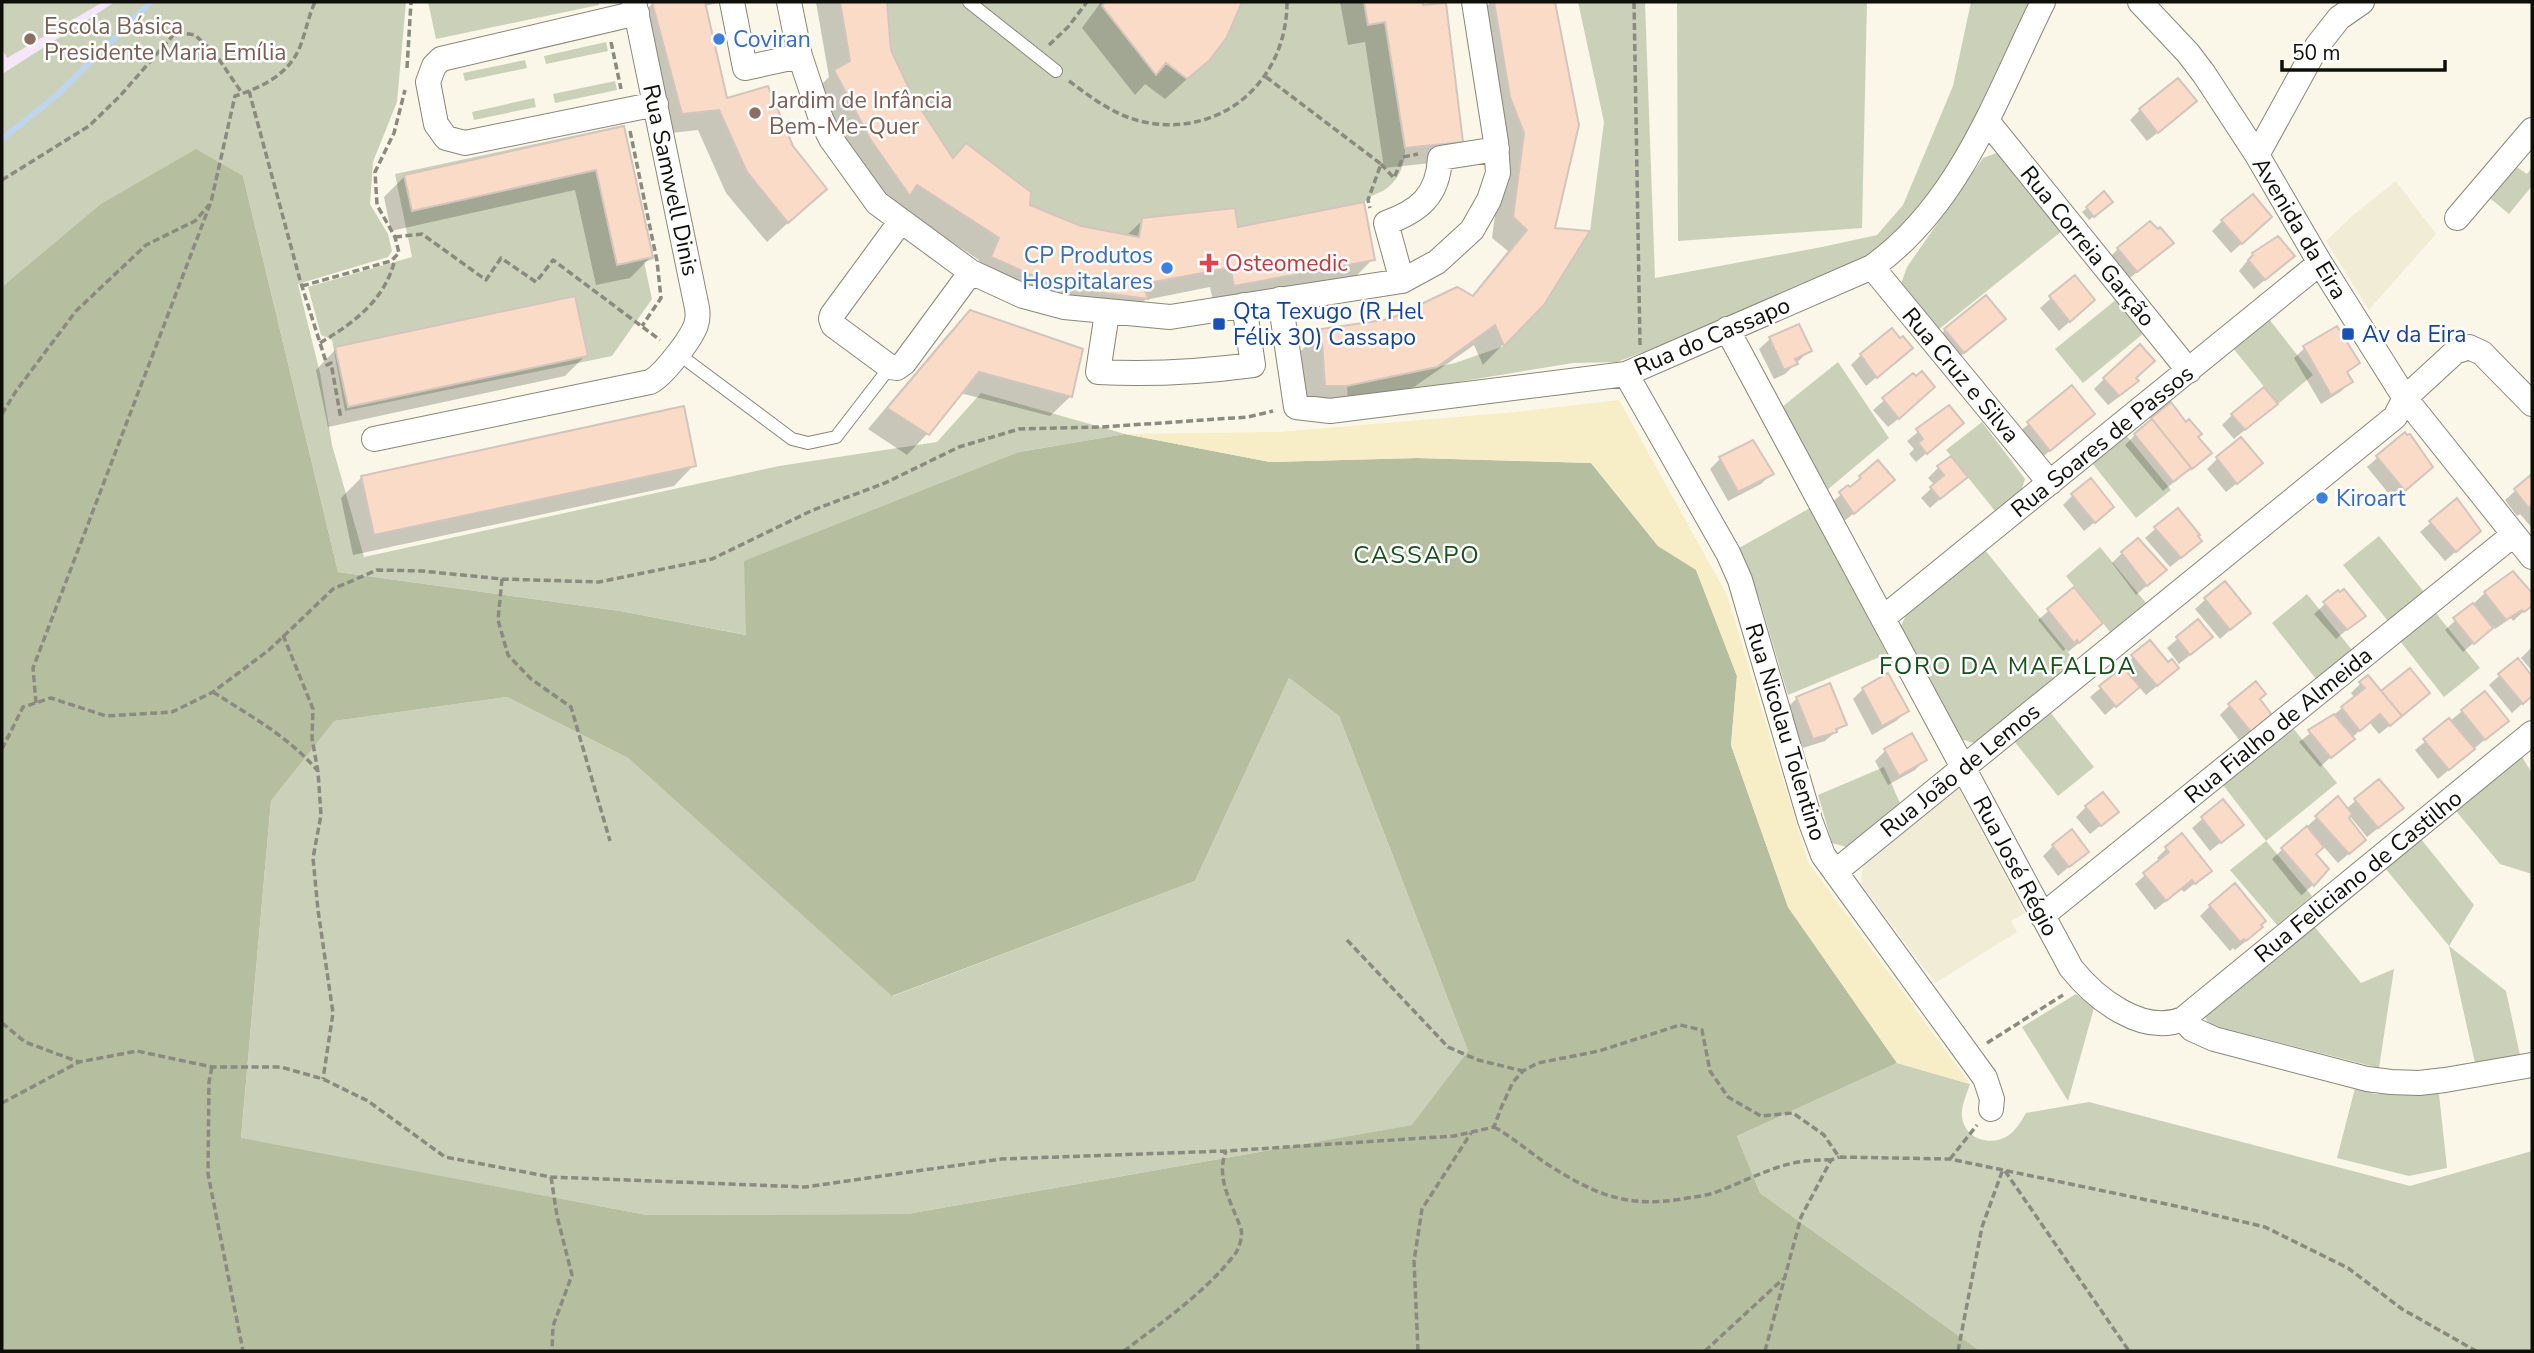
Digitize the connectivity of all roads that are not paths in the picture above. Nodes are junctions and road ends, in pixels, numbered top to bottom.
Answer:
1 (732, 2) edge
2 (789, 2) edge
3 (970, 2) edge
4 (1474, 2) edge
5 (2043, 2) edge
6 (2140, 2) edge
7 (2362, 2) edge
8 (635, 8) edge
9 (800, 56) junction
10 (1056, 71) road end
11 (656, 104) junction
12 (1987, 121) junction
13 (2532, 130) edge
14 (1497, 149) junction
15 (2257, 155) junction
16 (2457, 218) dead end
17 (901, 221) junction
18 (2320, 263) junction
19 (1872, 267) junction
20 (971, 272) junction
21 (1402, 281) junction
22 (1280, 299) junction
23 (1244, 305) junction
24 (1107, 313) junction
25 (1727, 329) junction
26 (677, 353) junction
27 (890, 366) junction
28 (1633, 371) junction
29 (2189, 371) junction
30 (2405, 398) junction
31 (2532, 404) edge
32 (374, 439) dead end
33 (2050, 483) junction
34 (2513, 535) junction
35 (2532, 557) edge
36 (1883, 618) junction
37 (2532, 733) edge
38 (1963, 767) junction
39 (1835, 872) junction
40 (2042, 916) junction
41 (2183, 1019) junction
42 (2532, 1065) edge
43 (1991, 1109) road end

1 - 9 street
2 - 9 street
3 - 10 lane
4 - 14 street
5 - 12 street, Rua do Cassapo
6 - 15 street, Avenida da Eira
7 - 15 street
8 - 11 street, Rua Samwell Dinis
8 - 11 street
9 - 17 street
11 - 26 street, Rua Samwell Dinis
12 - 19 street, Rua do Cassapo
12 - 29 street, Rua Correia Garção
13 - 16 street
14 - 21 street
14 - 21 street
15 - 18 street, Avenida da Eira
17 - 20 street
17 - 27 street
18 - 29 street, Rua Soares de Passos
18 - 30 street, Avenida da Eira
19 - 25 street, Rua do Cassapo
19 - 33 street, Rua Cruz e Silva
20 - 24 street
20 - 27 street
21 - 22 street
22 - 23 street
22 - 28 street, Rua do Cassapo
23 - 24 street
23 - 24 street
25 - 28 street, Rua do Cassapo
25 - 36 street, Rua José Régio
26 - 27 lane
26 - 32 street, Rua Samwell Dinis
28 - 39 street, Rua Nicolau Tolentino
29 - 33 street, Rua Soares de Passos
30 - 31 street, Rua João de Lemos
30 - 34 street, Avenida da Eira
30 - 38 street, Rua João de Lemos
33 - 36 street, Rua Soares de Passos
34 - 35 street, Avenida da Eira
34 - 40 street, Rua Fialho de Almeida
36 - 38 street, Rua José Régio
37 - 41 street, Rua Feliciano de Castilho
38 - 39 street, Rua João de Lemos
38 - 40 street, Rua José Régio
39 - 43 street, Rua Nicolau Tolentino
40 - 41 street, Rua José Régio
41 - 42 street

